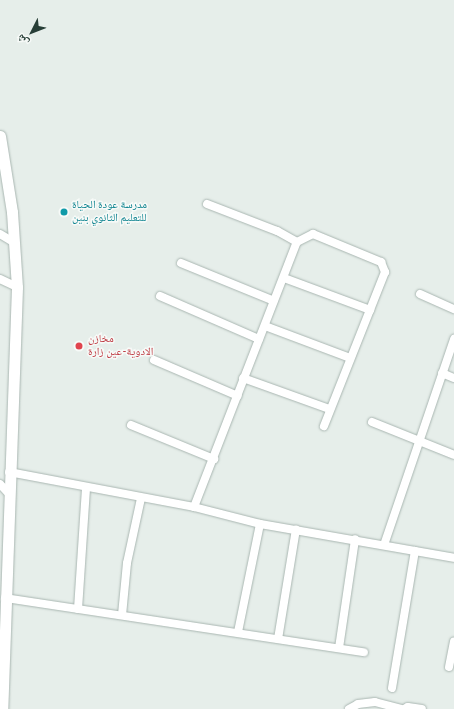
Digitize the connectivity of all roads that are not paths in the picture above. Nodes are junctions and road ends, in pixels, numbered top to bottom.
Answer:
1 (0, 136) edge
2 (3, 166) edge
3 (207, 204) dead end
4 (0, 234) edge
5 (297, 242) junction
6 (15, 243) junction
7 (181, 263) dead end
8 (284, 278) junction
9 (0, 279) edge
10 (16, 287) junction
11 (420, 294) dead end
12 (160, 296) dead end
13 (274, 300) junction
14 (454, 309) edge
15 (370, 310) junction
16 (265, 326) junction
17 (259, 339) junction
18 (454, 339) edge
19 (350, 358) junction
20 (154, 360) dead end
21 (442, 373) junction
22 (244, 378) junction
23 (454, 378) edge
24 (238, 396) junction
25 (329, 409) junction
26 (372, 422) dead end
27 (131, 425) dead end
28 (324, 426) dead end
29 (418, 442) junction
30 (454, 455) edge
31 (214, 459) junction
32 (9, 472) junction
33 (0, 484) edge
34 (86, 487) junction
35 (8, 493) junction
36 (141, 498) junction
37 (194, 508) junction
38 (260, 524) junction
39 (296, 529) junction
40 (355, 539) junction
41 (384, 545) junction
42 (415, 551) junction
43 (453, 556) edge
44 (2, 581) edge
45 (5, 598) junction
46 (78, 609) junction
47 (122, 615) junction
48 (3, 624) edge
49 (238, 632) junction
50 (278, 639) junction
51 (454, 641) edge
52 (339, 648) junction
53 (364, 652) dead end
54 (449, 666) dead end
55 (392, 688) dead end
56 (2, 709) edge
57 (350, 709) edge
58 (403, 709) edge
59 (422, 709) edge

1 - 2 main road
2 - 6 main road
3 - 5 street
4 - 6 street
5 - 8 street
5 - 15 street
6 - 10 main road
7 - 13 street
8 - 13 street
8 - 15 street
9 - 10 street
10 - 32 main road
11 - 14 street
12 - 17 street
13 - 16 street
15 - 19 street
16 - 17 street
16 - 19 street
17 - 22 street
18 - 21 street
19 - 25 street
20 - 24 street
21 - 23 street
21 - 29 street
22 - 24 street
22 - 25 street
24 - 31 street
25 - 28 street
26 - 29 street
27 - 31 street
29 - 30 street
29 - 41 street
31 - 37 street
32 - 34 street
32 - 35 main road
33 - 35 street
34 - 36 street
34 - 46 street
35 - 44 main road
36 - 37 street
36 - 47 street
37 - 38 street
38 - 39 street
38 - 49 street
39 - 40 street
39 - 50 street
40 - 41 street
40 - 52 street
41 - 42 street
42 - 43 street
42 - 55 street
44 - 45 main road
45 - 46 street
45 - 48 main road
46 - 47 street
47 - 49 street
48 - 56 main road
49 - 50 street
50 - 52 street
51 - 54 street
52 - 53 street
57 - 58 street
58 - 59 street

